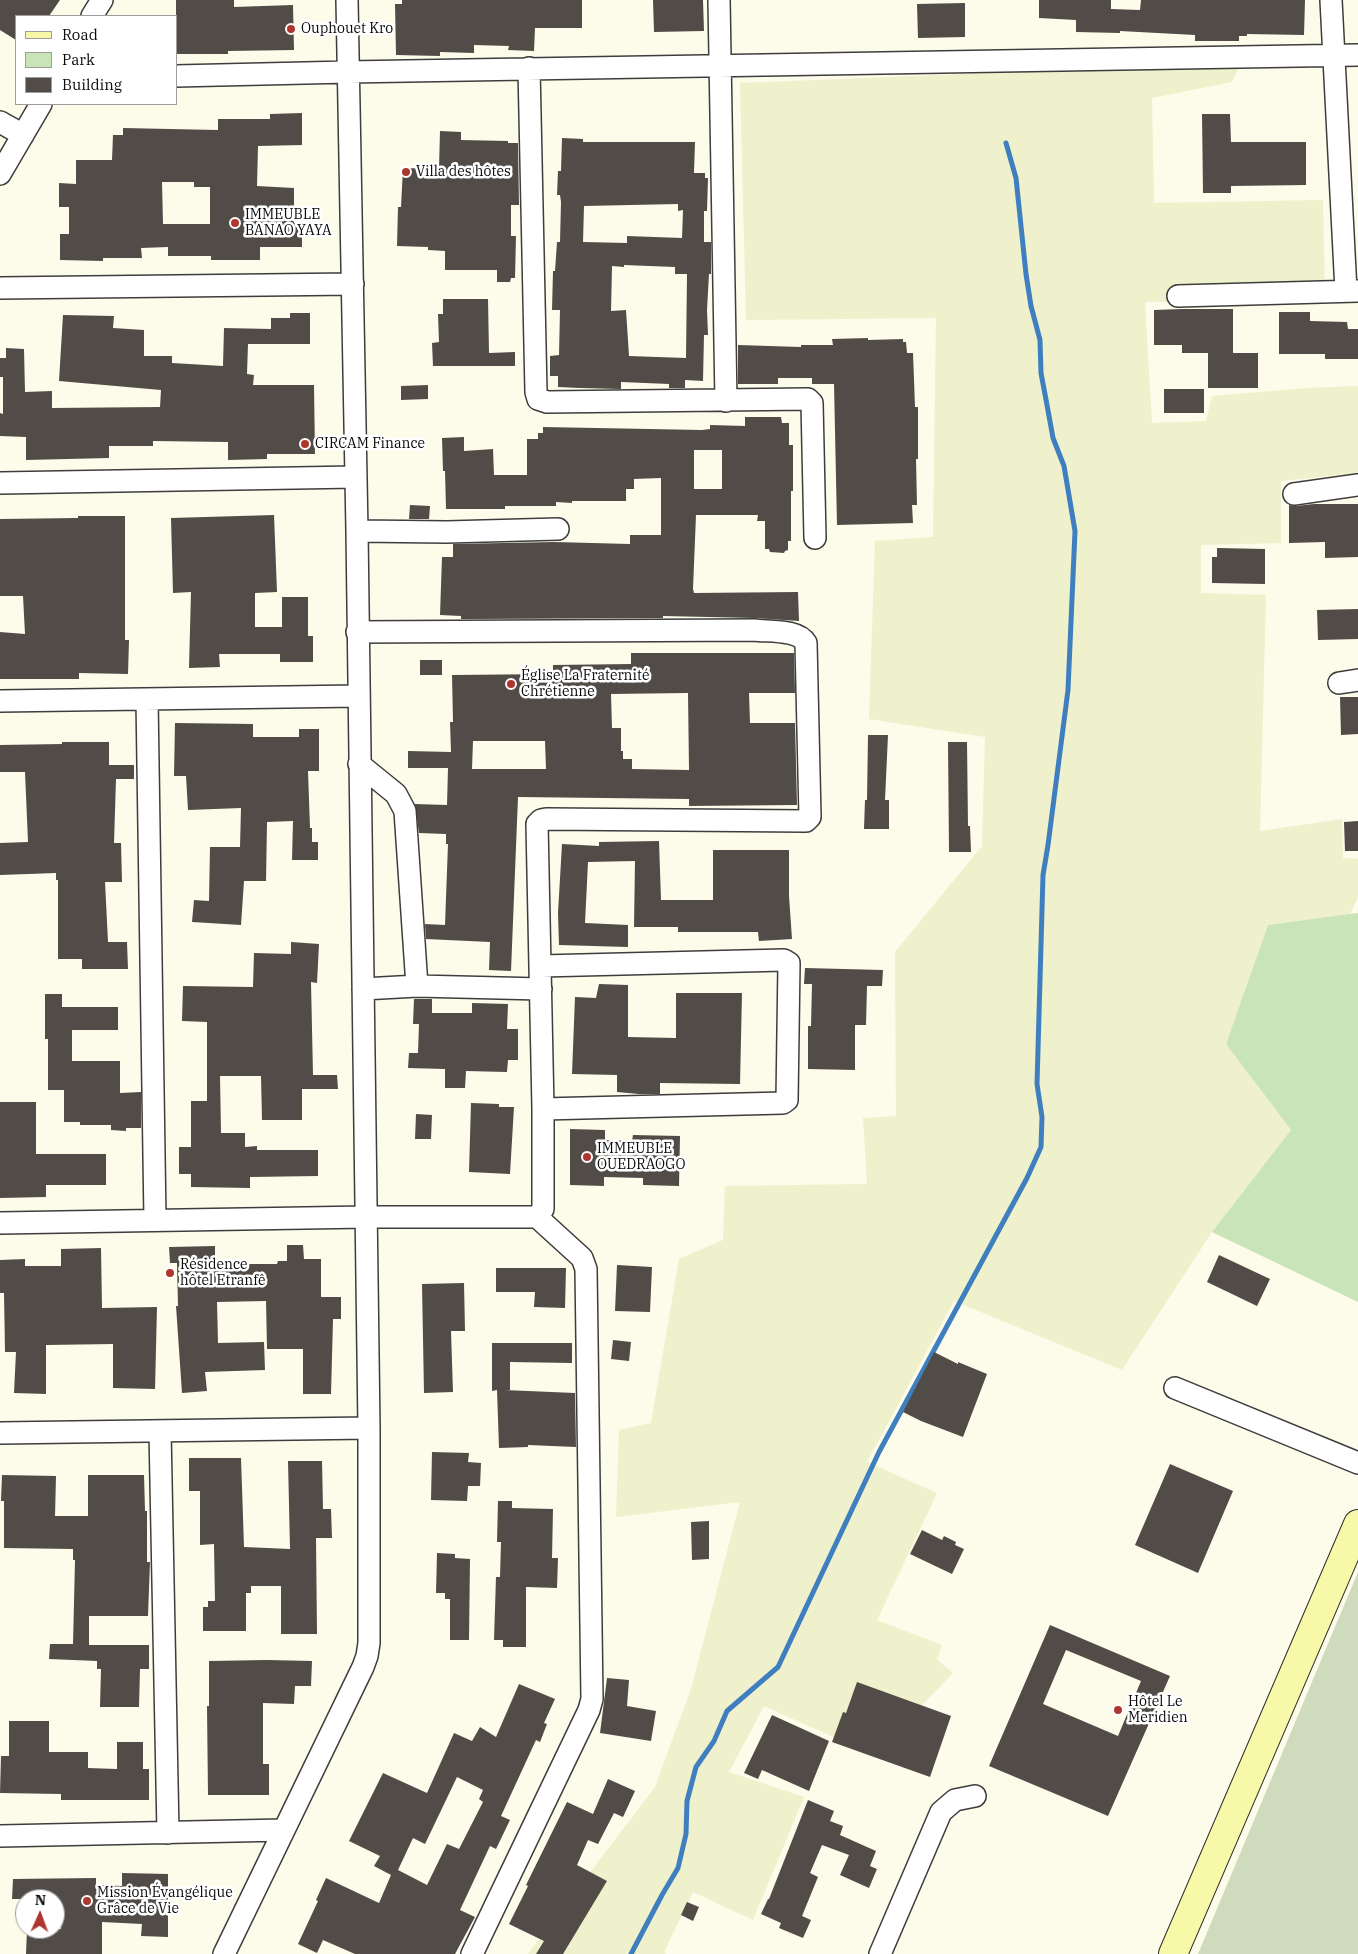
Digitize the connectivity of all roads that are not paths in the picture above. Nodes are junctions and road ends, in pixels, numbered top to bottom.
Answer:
1 (102, 0) edge
2 (347, 0) edge
3 (719, 0) edge
4 (1331, 0) edge
5 (93, 15) edge
6 (1358, 55) edge
7 (1334, 56) junction
8 (720, 65) junction
9 (529, 68) junction
10 (348, 72) junction
11 (178, 76) edge
12 (40, 105) edge
13 (0, 122) edge
14 (23, 134) junction
15 (0, 174) edge
16 (353, 284) junction
17 (0, 288) edge
18 (1352, 291) edge
19 (1178, 296) dead end
20 (726, 401) junction
21 (354, 477) junction
22 (0, 483) edge
23 (1358, 485) edge
24 (1294, 494) dead end
25 (558, 529) dead end
26 (357, 531) junction
27 (815, 538) dead end
28 (357, 632) junction
29 (358, 696) junction
30 (147, 699) junction
31 (0, 701) edge
32 (359, 764) junction
33 (541, 966) junction
34 (417, 986) junction
35 (363, 988) junction
36 (541, 989) junction
37 (543, 1109) junction
38 (366, 1217) junction
39 (537, 1217) junction
40 (155, 1220) junction
41 (0, 1223) edge
42 (1175, 1388) dead end
43 (370, 1428) junction
44 (160, 1431) junction
45 (0, 1433) edge
46 (1358, 1463) edge
47 (1358, 1524) edge
48 (975, 1796) dead end
49 (283, 1830) junction
50 (168, 1832) junction
51 (0, 1836) edge
52 (224, 1954) edge
53 (472, 1954) edge
54 (880, 1954) edge
55 (1173, 1954) edge

1 - 5 street
2 - 10 street
3 - 8 street
4 - 7 street
6 - 7 street
7 - 8 street
7 - 18 street
8 - 9 street
8 - 20 street
9 - 10 street
9 - 20 street
10 - 11 street
10 - 16 street
12 - 14 street
13 - 14 street
14 - 15 street
16 - 17 street
16 - 21 street
18 - 19 street
20 - 27 street
21 - 22 street
21 - 26 street
23 - 24 street
25 - 26 street
26 - 28 street
28 - 29 street
28 - 33 street
29 - 30 street
29 - 32 street
30 - 31 street
30 - 40 street
32 - 34 street
32 - 35 street
33 - 36 street
33 - 37 street
34 - 35 street
34 - 36 street
35 - 38 street
36 - 37 street
37 - 39 street
38 - 39 street
38 - 40 street
38 - 43 street
39 - 53 street
40 - 41 street
42 - 46 street
43 - 44 street
43 - 49 street
44 - 45 street
44 - 50 street
47 - 55 street
48 - 54 street
49 - 50 street
49 - 52 street
50 - 51 street

